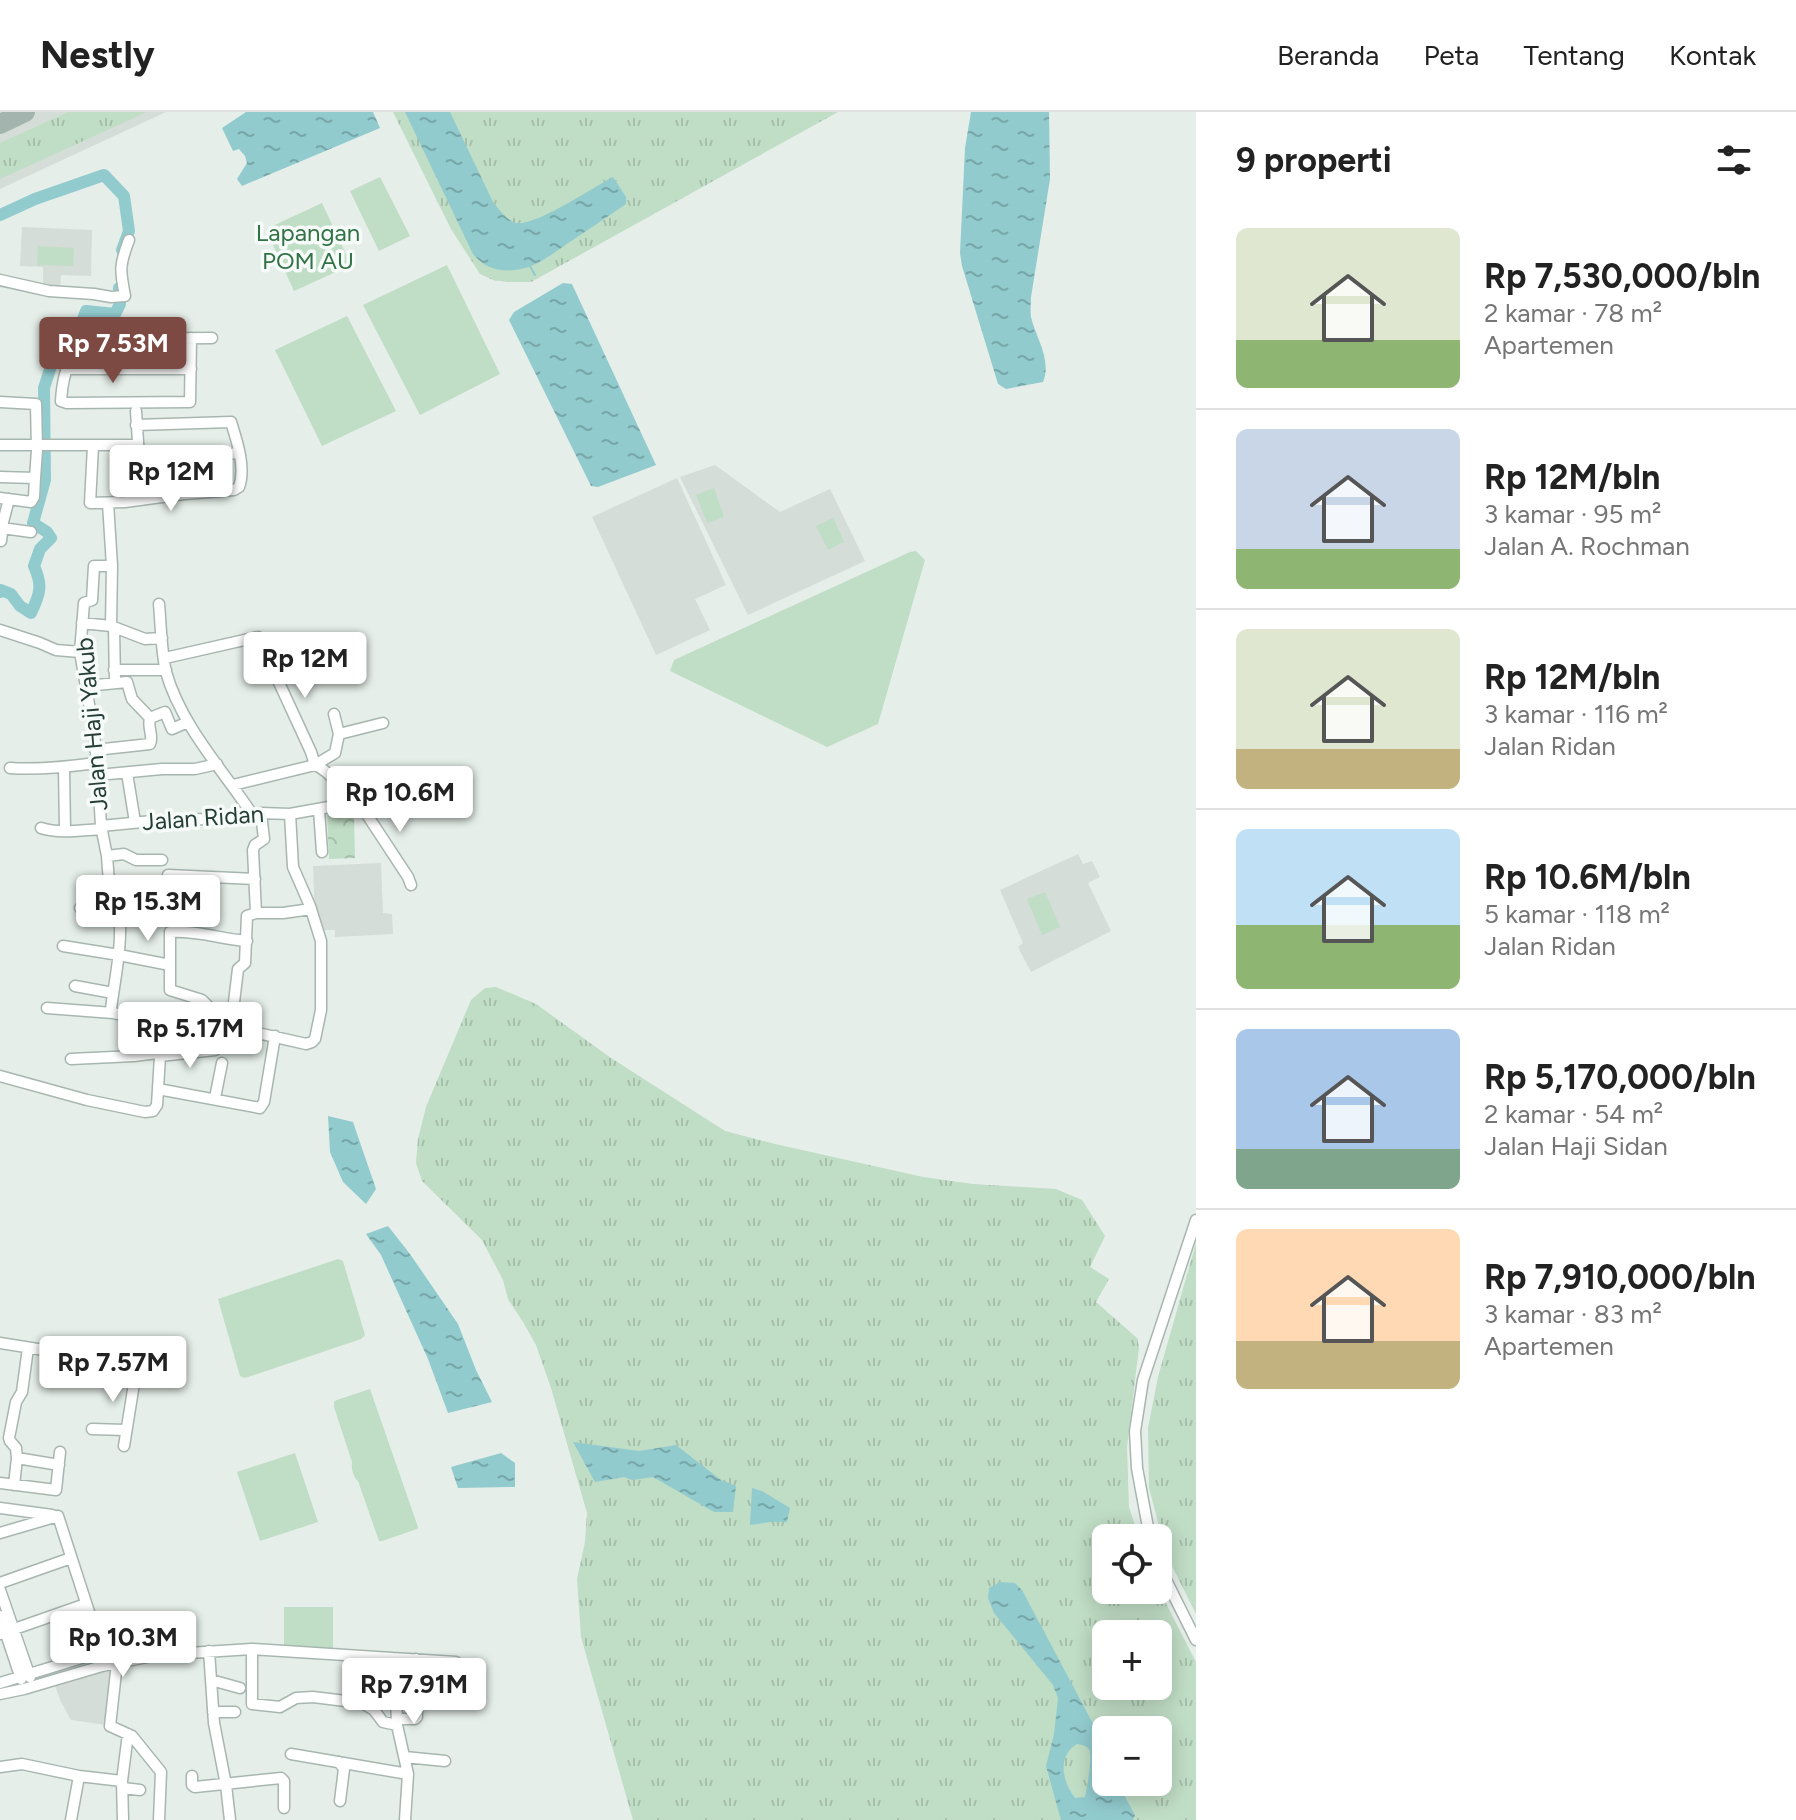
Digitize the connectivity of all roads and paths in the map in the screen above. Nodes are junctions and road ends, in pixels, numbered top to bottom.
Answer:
1 (129, 240) dead end
2 (0, 280) edge
3 (191, 338) junction
4 (212, 338) dead end
5 (66, 369) junction
6 (191, 369) junction
7 (0, 402) edge
8 (136, 411) dead end
9 (136, 425) junction
10 (5, 444) edge
11 (42, 445) junction
12 (138, 445) junction
13 (93, 446) junction
14 (239, 453) junction
15 (0, 477) edge
16 (35, 478) junction
17 (4, 499) edge
18 (107, 506) junction
19 (2, 528) junction
20 (31, 532) dead end
21 (0, 542) edge
22 (112, 566) junction
23 (159, 604) dead end
24 (82, 623) junction
25 (112, 627) junction
26 (0, 630) edge
27 (162, 638) junction
28 (80, 652) junction
29 (165, 664) junction
30 (114, 670) junction
31 (115, 683) junction
32 (86, 686) junction
33 (334, 714) dead end
34 (150, 718) junction
35 (188, 722) junction
36 (383, 723) dead end
37 (339, 734) junction
38 (95, 750) junction
39 (96, 763) junction
40 (217, 764) junction
41 (315, 765) junction
42 (10, 768) dead end
43 (64, 768) junction
44 (127, 773) junction
45 (98, 775) junction
46 (233, 785) junction
47 (354, 799) junction
48 (319, 810) junction
49 (256, 814) junction
50 (290, 814) junction
51 (135, 822) junction
52 (41, 828) dead end
53 (101, 828) junction
54 (65, 831) junction
55 (322, 852) dead end
56 (107, 856) junction
57 (162, 860) dead end
58 (255, 879) junction
59 (411, 885) dead end
60 (80, 908) dead end
61 (311, 909) junction
62 (116, 910) junction
63 (256, 913) junction
64 (247, 941) junction
65 (63, 946) dead end
66 (119, 955) junction
67 (170, 965) junction
68 (75, 986) dead end
69 (113, 993) junction
70 (47, 1008) dead end
71 (232, 1012) junction
72 (113, 1013) junction
73 (131, 1020) junction
74 (275, 1036) junction
75 (215, 1050) dead end
76 (134, 1056) junction
77 (162, 1056) junction
78 (71, 1059) dead end
79 (222, 1063) dead end
80 (0, 1076) edge
81 (158, 1089) junction
82 (215, 1098) junction
83 (1196, 1220) edge
84 (0, 1343) edge
85 (28, 1348) junction
86 (92, 1429) dead end
87 (125, 1430) junction
88 (124, 1446) dead end
89 (60, 1452) dead end
90 (17, 1458) junction
91 (59, 1465) junction
92 (0, 1483) edge
93 (14, 1485) junction
94 (0, 1508) edge
95 (28, 1511) junction
96 (58, 1516) junction
97 (27, 1524) junction
98 (1147, 1524) edge
99 (0, 1533) edge
100 (71, 1558) junction
101 (0, 1583) edge
102 (0, 1590) edge
103 (1172, 1592) edge
104 (86, 1604) junction
105 (0, 1616) edge
106 (6, 1631) edge
107 (1196, 1640) edge
108 (252, 1649) junction
109 (209, 1651) junction
110 (391, 1657) junction
111 (416, 1659) junction
112 (456, 1662) dead end
113 (117, 1663) junction
114 (24, 1675) junction
115 (211, 1680) junction
116 (0, 1683) edge
117 (29, 1688) junction
118 (240, 1688) dead end
119 (0, 1694) edge
120 (213, 1712) junction
121 (235, 1712) dead end
122 (397, 1722) junction
123 (128, 1734) junction
124 (291, 1754) dead end
125 (405, 1757) junction
126 (445, 1761) dead end
127 (339, 1762) junction
128 (0, 1767) edge
129 (408, 1774) junction
130 (79, 1776) junction
131 (192, 1776) dead end
132 (123, 1785) junction
133 (226, 1785) junction
134 (140, 1790) dead end
135 (340, 1801) dead end
136 (284, 1808) dead end
137 (71, 1820) edge
138 (123, 1820) edge
139 (159, 1820) edge
140 (230, 1820) edge
141 (405, 1820) edge

1 - 2 street
3 - 4 street
3 - 5 street
3 - 6 street
5 - 6 street
5 - 6 street
7 - 11 street
8 - 9 street
9 - 12 street
9 - 14 street
10 - 11 street
11 - 13 street
11 - 16 street
12 - 13 street
12 - 14 street
13 - 18 street
14 - 18 street
15 - 16 street
16 - 17 street
17 - 19 street
18 - 22 street
19 - 20 street
19 - 21 street
22 - 24 street, Jalan Haji Yakub
22 - 25 street
23 - 27 street
24 - 25 street
24 - 28 street, Jalan Haji Yakub
25 - 27 street
25 - 30 street
26 - 28 street
27 - 29 street
28 - 32 street, Jalan Haji Yakub
29 - 30 street
29 - 35 street
29 - 41 street
30 - 31 street
31 - 32 street
31 - 34 street
32 - 38 street, Jalan Haji Yakub
33 - 37 street
34 - 35 street
34 - 38 street
35 - 40 street
36 - 37 street
37 - 41 street
38 - 39 street, Jalan Haji Yakub
39 - 43 street
39 - 45 street, Jalan Haji Yakub
40 - 44 street
40 - 46 street
41 - 46 street
41 - 47 street
42 - 43 street
43 - 54 street
44 - 45 street
44 - 51 street
45 - 53 street, Jalan Haji Yakub
46 - 49 street
47 - 48 street, Jalan Ridan
47 - 59 street
48 - 50 street, Jalan Ridan
48 - 55 street
49 - 50 street, Jalan Ridan
49 - 51 street, Jalan Ridan
49 - 58 street
50 - 61 street
51 - 53 street, Jalan Ridan
52 - 54 street, Jalan Ridan
53 - 54 street, Jalan Ridan
53 - 56 street, Jalan Haji Yakub
56 - 57 street
56 - 62 street, Jalan Haji Yakub
58 - 62 street
58 - 63 street
60 - 62 street
61 - 63 street
61 - 74 street
62 - 66 street, Jalan Haji Yakub
63 - 64 street
64 - 67 street
64 - 71 street
65 - 66 street
66 - 67 street
66 - 69 street, Jalan Haji Yakub
67 - 71 street
68 - 69 street
69 - 72 street, Jalan Haji Yakub
70 - 72 street
71 - 74 street
72 - 73 street
73 - 76 street
73 - 77 street
74 - 82 street
75 - 77 street
76 - 77 street
76 - 78 street
77 - 81 street
79 - 82 street
80 - 81 street
81 - 82 street
83 - 98 street
84 - 85 street
85 - 87 street
85 - 90 street
86 - 87 street
87 - 88 street
89 - 91 street
90 - 91 street
90 - 93 street
91 - 93 street
92 - 93 street
94 - 95 street
95 - 96 street
95 - 97 street
96 - 97 street
96 - 100 street
97 - 99 street
100 - 101 street
100 - 104 street
102 - 106 street
103 - 107 street
104 - 106 street
104 - 114 street
105 - 106 street
106 - 114 street
108 - 109 street
108 - 110 street
108 - 122 street
109 - 113 street
109 - 115 street
110 - 111 street
110 - 122 street
111 - 112 street
111 - 122 street
113 - 117 street
113 - 123 street
114 - 116 street
114 - 117 street
115 - 118 street
115 - 120 street
117 - 119 street
120 - 121 street
120 - 133 street
122 - 125 street
123 - 132 street
123 - 139 street
124 - 127 street
125 - 126 street
125 - 129 street
127 - 129 street
127 - 135 street
128 - 130 street
129 - 141 street
130 - 132 street
130 - 137 street
131 - 133 street
132 - 134 street
132 - 138 street
133 - 136 street
133 - 140 street

